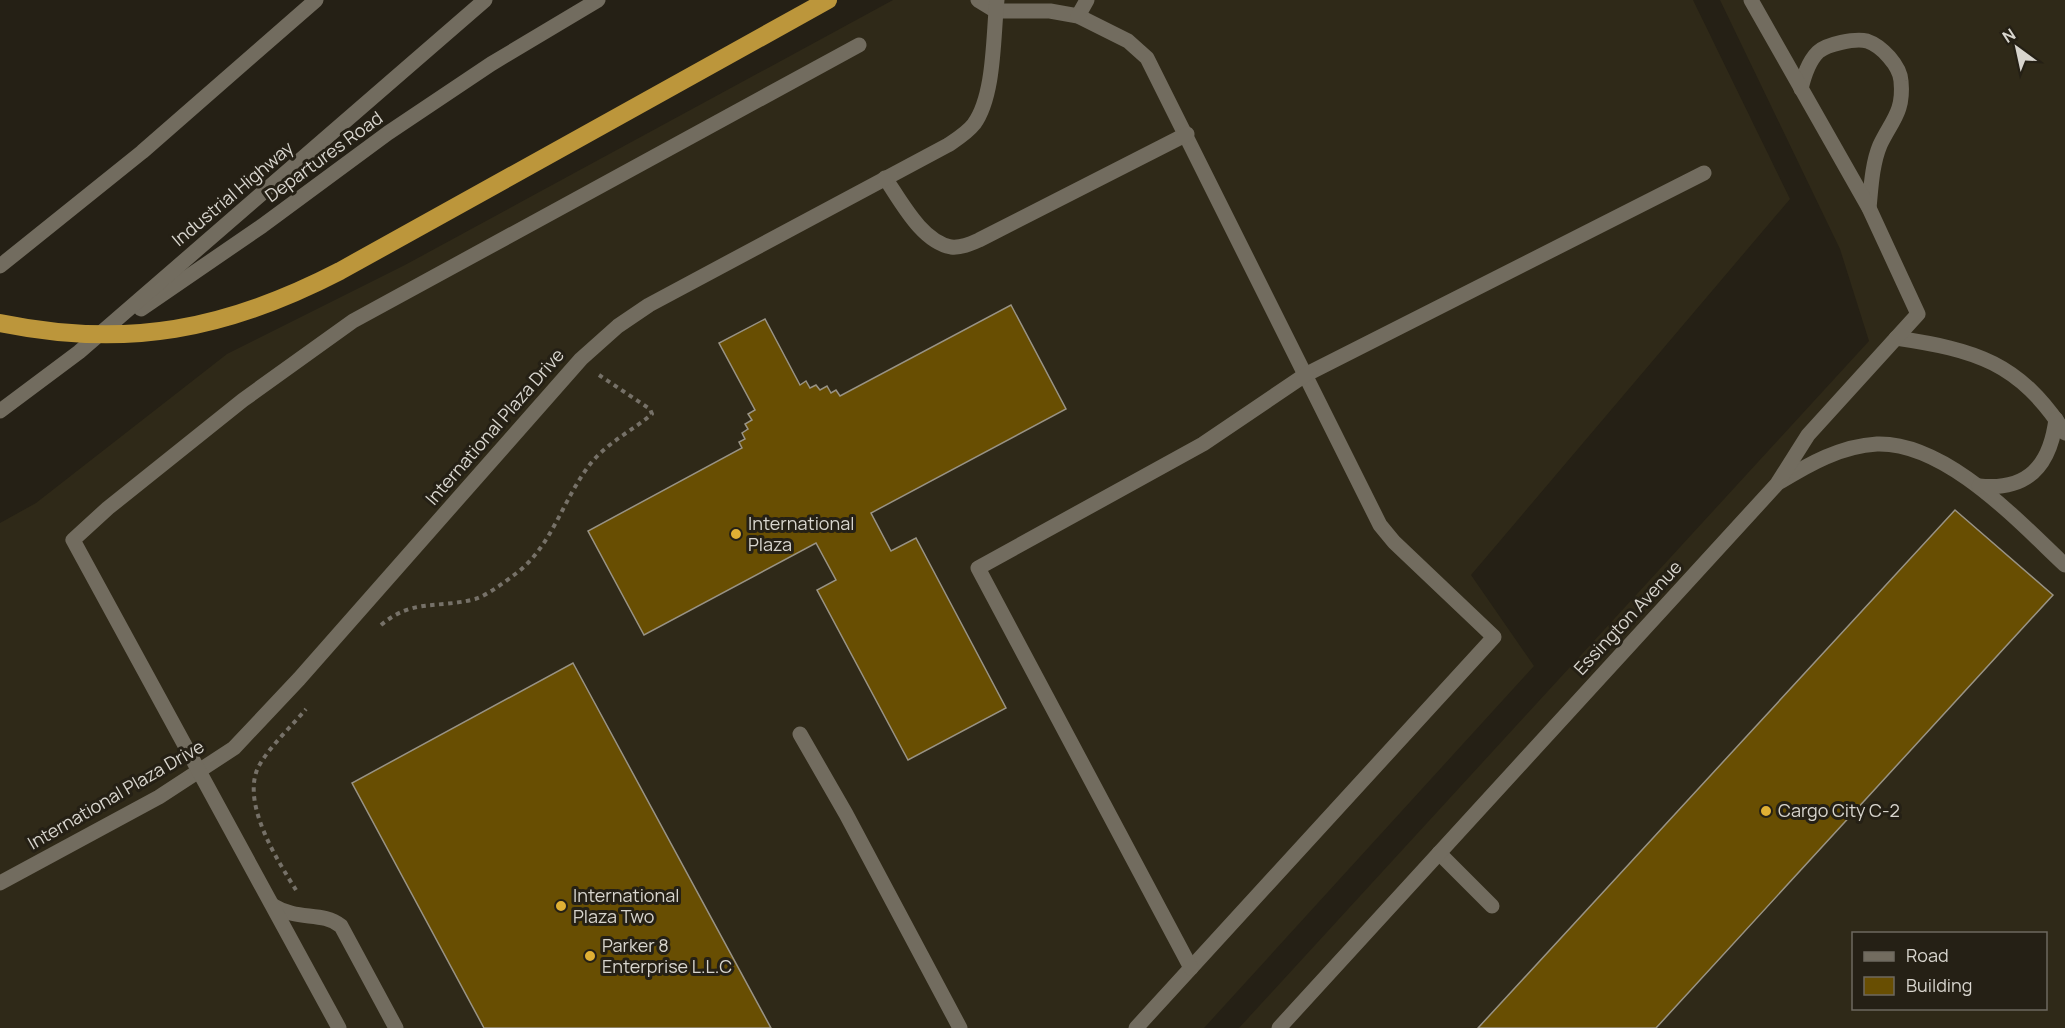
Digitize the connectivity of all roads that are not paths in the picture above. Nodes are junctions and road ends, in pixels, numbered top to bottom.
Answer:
1 (316, 0) edge
2 (485, 0) edge
3 (598, 0) edge
4 (828, 0) edge
5 (978, 0) edge
6 (1087, 0) edge
7 (1752, 0) edge
8 (996, 5) edge
9 (1078, 16) junction
10 (859, 45) dead end
11 (1801, 89) junction
12 (1186, 134) junction
13 (1704, 173) dead end
14 (885, 178) junction
15 (1869, 208) junction
16 (0, 266) edge
17 (0, 323) edge
18 (1896, 338) junction
19 (79, 351) junction
20 (1305, 375) junction
21 (0, 411) edge
22 (2061, 426) edge
23 (1777, 484) junction
24 (1979, 486) junction
25 (2065, 564) edge
26 (800, 734) dead end
27 (200, 772) junction
28 (1439, 853) junction
29 (0, 883) edge
30 (273, 905) junction
31 (1492, 906) dead end
32 (1191, 969) junction
33 (339, 1028) edge
34 (396, 1028) edge
35 (960, 1028) edge
36 (1136, 1028) edge
37 (1279, 1028) edge

1 - 16 street
2 - 19 street, Industrial Highway
3 - 19 street, Departures Road
4 - 17 highway
5 - 8 street
6 - 9 street
7 - 11 street, Essington Avenue
8 - 9 street
8 - 14 street, International Plaza Drive
9 - 12 street
10 - 27 street
11 - 15 street, Essington Avenue
11 - 15 street
12 - 14 street
12 - 20 street
13 - 20 street
14 - 27 street, International Plaza Drive
15 - 18 street, Essington Avenue
18 - 22 street
18 - 23 street, Essington Avenue
19 - 21 street, Industrial Highway
20 - 32 street
20 - 32 street
22 - 24 street
23 - 24 street
23 - 28 street, Essington Avenue
24 - 25 street
26 - 35 street
27 - 29 street, International Plaza Drive
27 - 30 street
28 - 31 street
28 - 37 street, Essington Avenue
30 - 33 street
30 - 34 street
32 - 36 street

